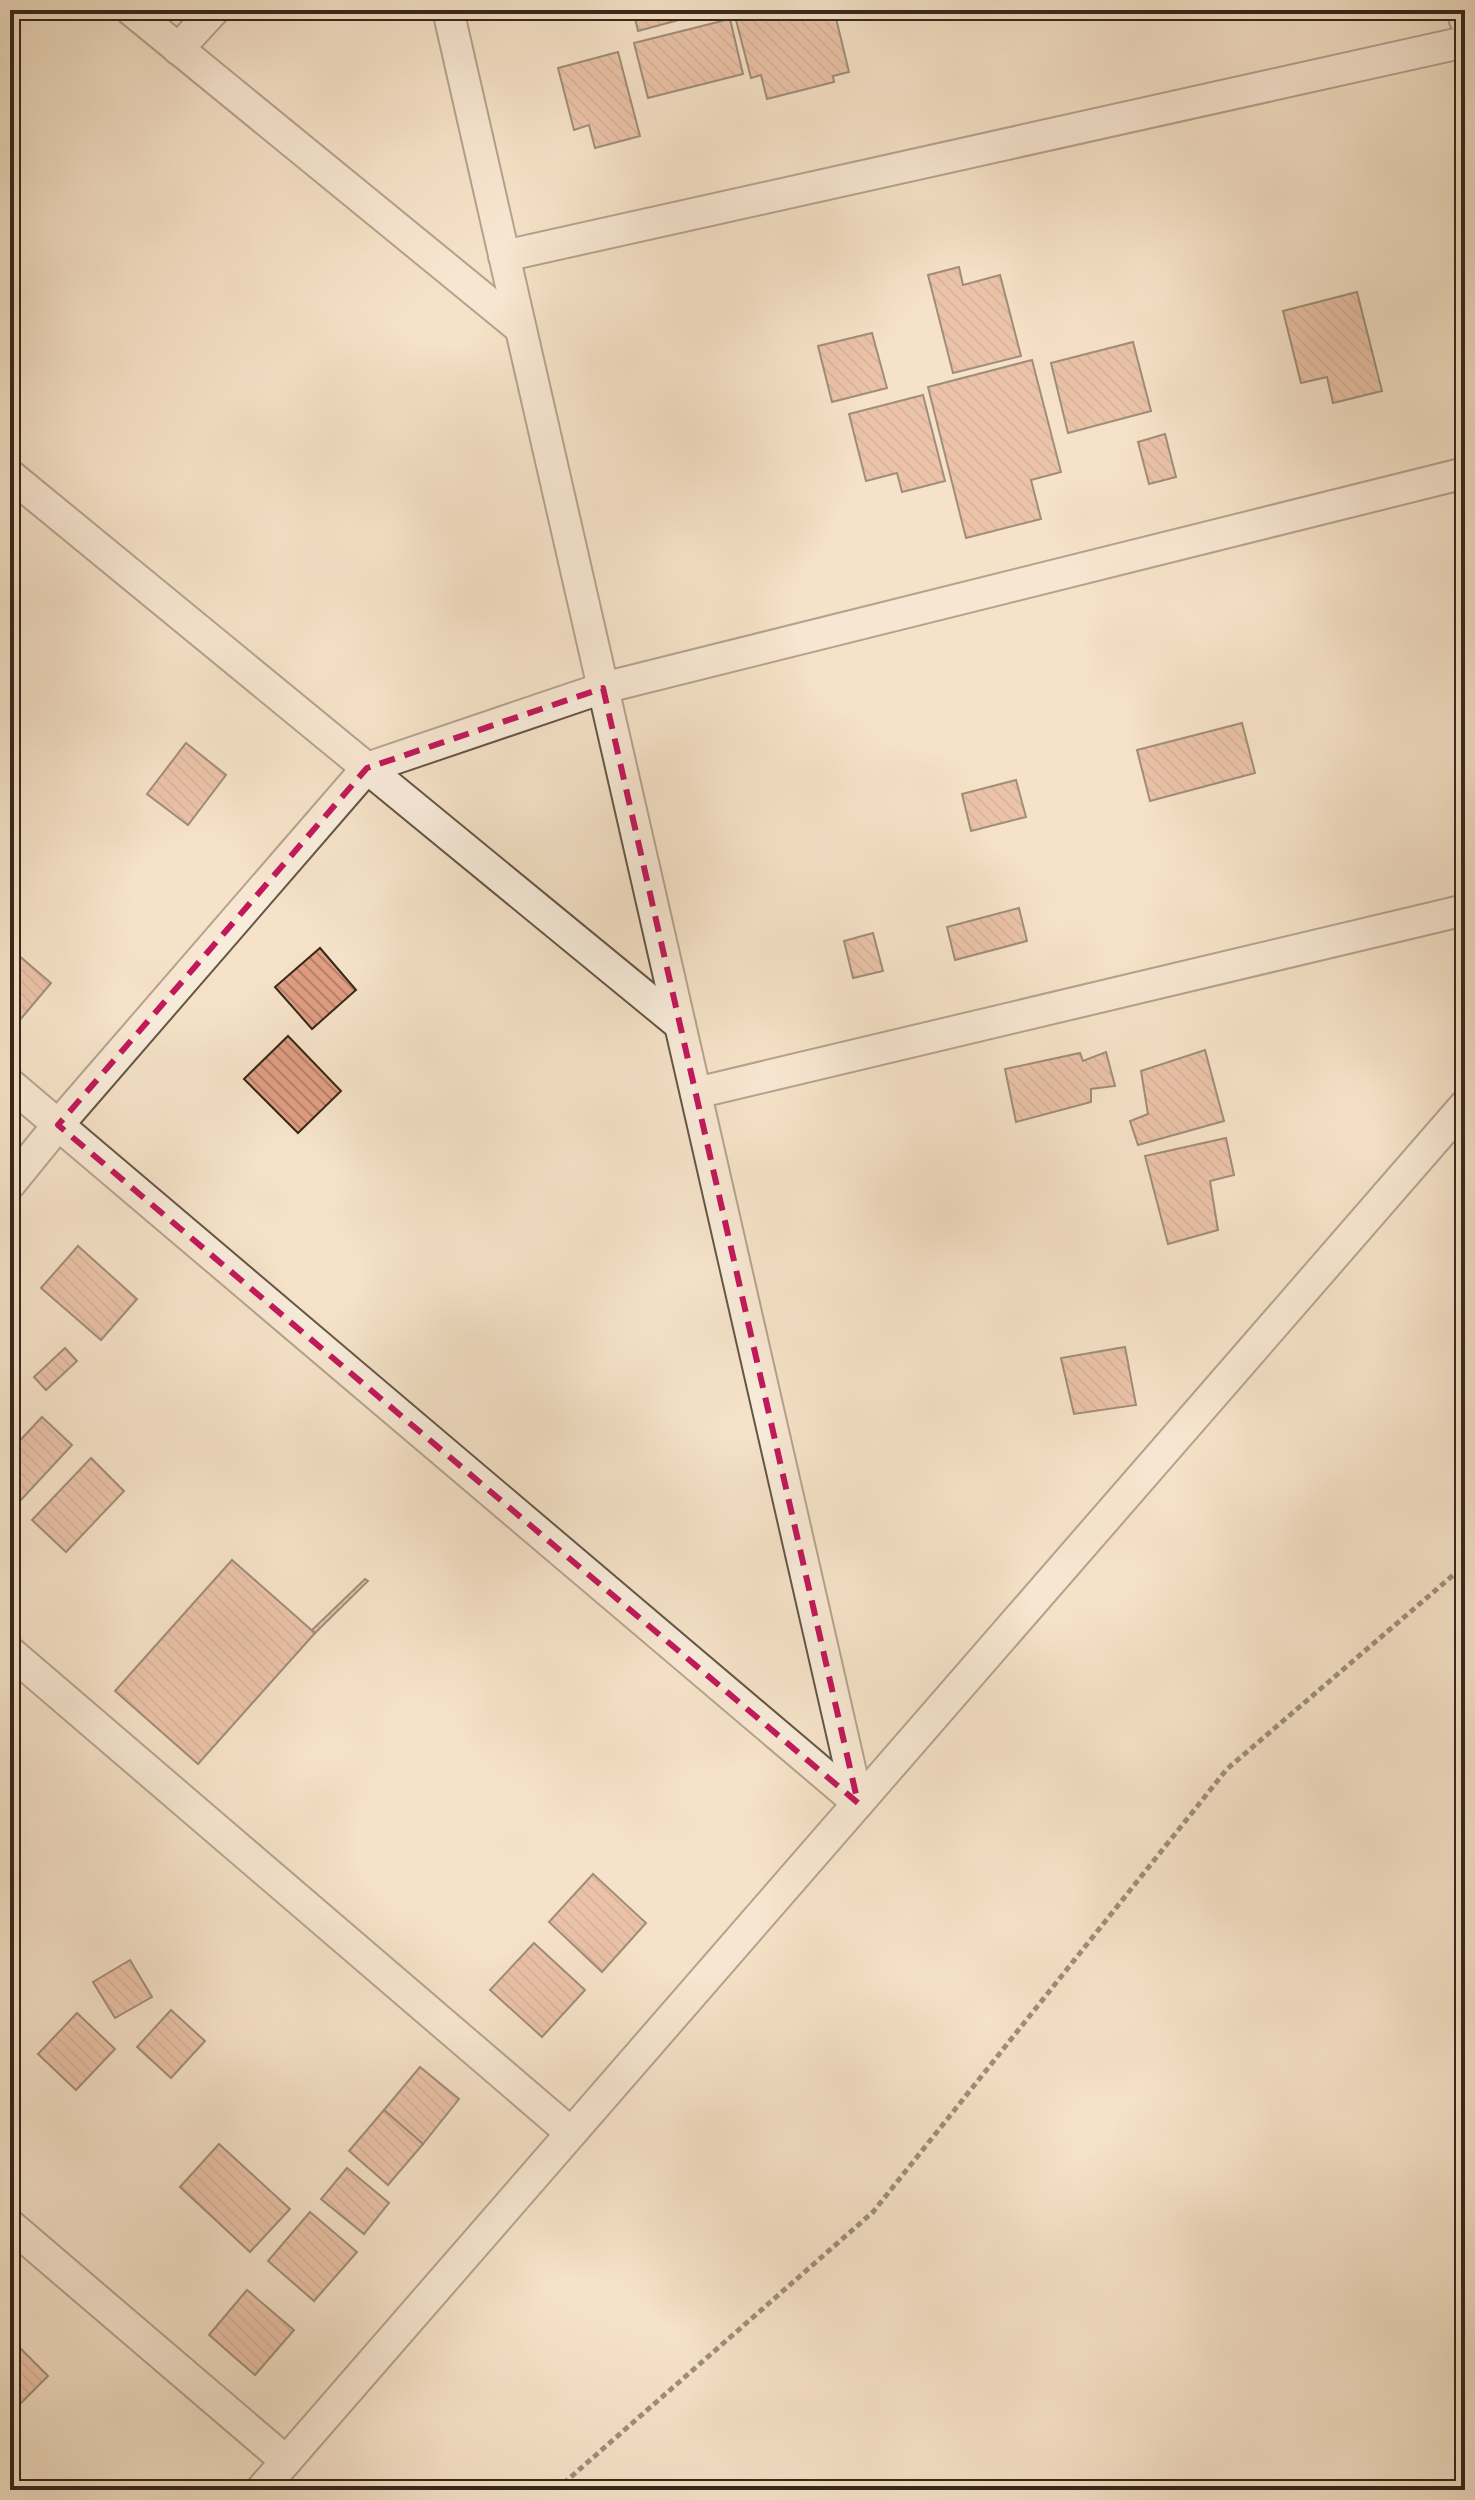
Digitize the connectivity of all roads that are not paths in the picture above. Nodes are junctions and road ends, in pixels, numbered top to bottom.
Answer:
1 (131, 10) edge
2 (214, 10) edge
3 (448, 10) edge
4 (1462, 10) edge
5 (1465, 20) edge
6 (1465, 42) edge
7 (178, 49) junction
8 (504, 256) junction
9 (520, 328) junction
10 (1465, 473) edge
11 (10, 475) edge
12 (603, 688) junction
13 (367, 768) junction
14 (1465, 910) edge
15 (680, 1025) junction
16 (10, 1084) edge
17 (696, 1093) junction
18 (1465, 1105) edge
19 (58, 1125) junction
20 (10, 1184) edge
21 (10, 1652) edge
22 (858, 1803) junction
23 (571, 2133) junction
24 (10, 2225) edge
25 (286, 2461) junction
26 (261, 2490) edge

1 - 7 street
2 - 7 street
3 - 8 street
4 - 5 street
6 - 8 street
7 - 9 street
8 - 9 street
9 - 12 street
10 - 12 street
11 - 13 street
12 - 13 street
12 - 15 street
13 - 15 street
13 - 19 street
14 - 17 street
15 - 17 street
16 - 19 street
17 - 22 street
18 - 22 street
19 - 20 street
19 - 22 street
21 - 23 street
22 - 23 street
23 - 25 street
24 - 25 street
25 - 26 street

